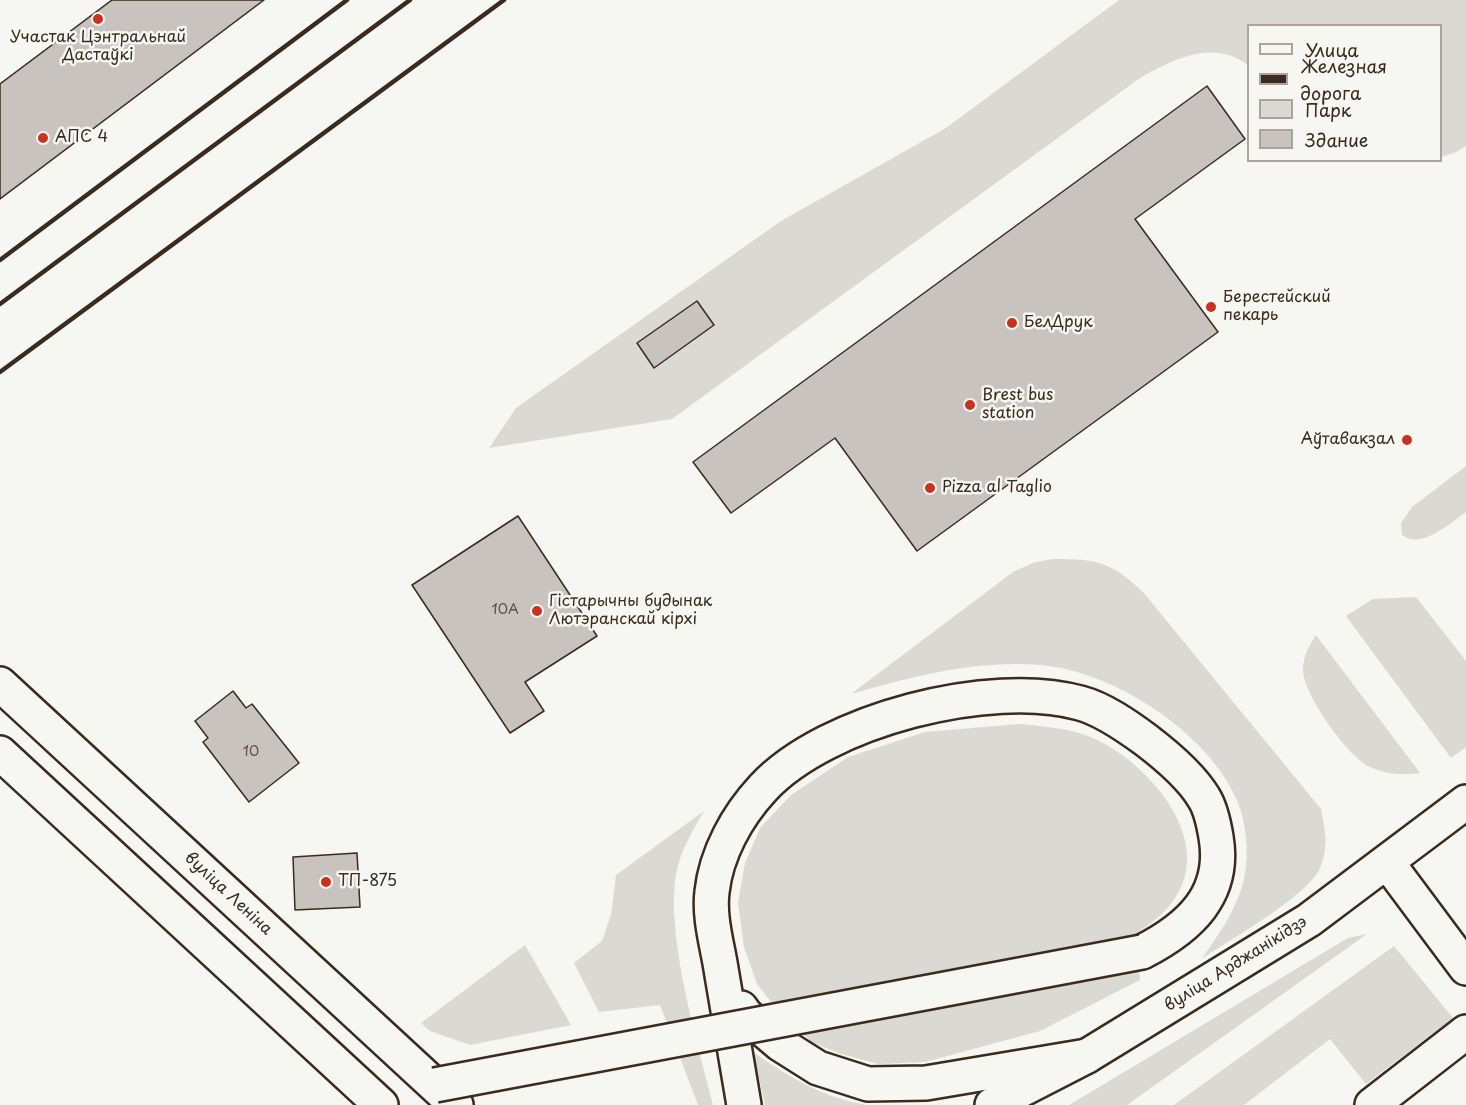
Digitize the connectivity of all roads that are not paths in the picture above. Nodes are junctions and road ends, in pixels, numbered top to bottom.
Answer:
1 (0, 684) edge
2 (0, 753) edge
3 (1466, 801) edge
4 (1387, 862) junction
5 (1466, 968) edge
6 (722, 979) junction
7 (1466, 1032) edge
8 (1087, 1056) junction
9 (446, 1095) edge
10 (381, 1105) edge
11 (744, 1105) edge
12 (992, 1105) edge
13 (1372, 1105) edge

1 - 9 main road, вуліца Леніна
2 - 10 main road
3 - 4 main road, вуліца Арджанікідзэ
4 - 5 main road
4 - 8 main road, вуліца Арджанікідзэ
6 - 8 main road
6 - 9 main road, bridge
6 - 11 main road
7 - 13 main road
8 - 12 main road, вуліца Арджанікідзэ

